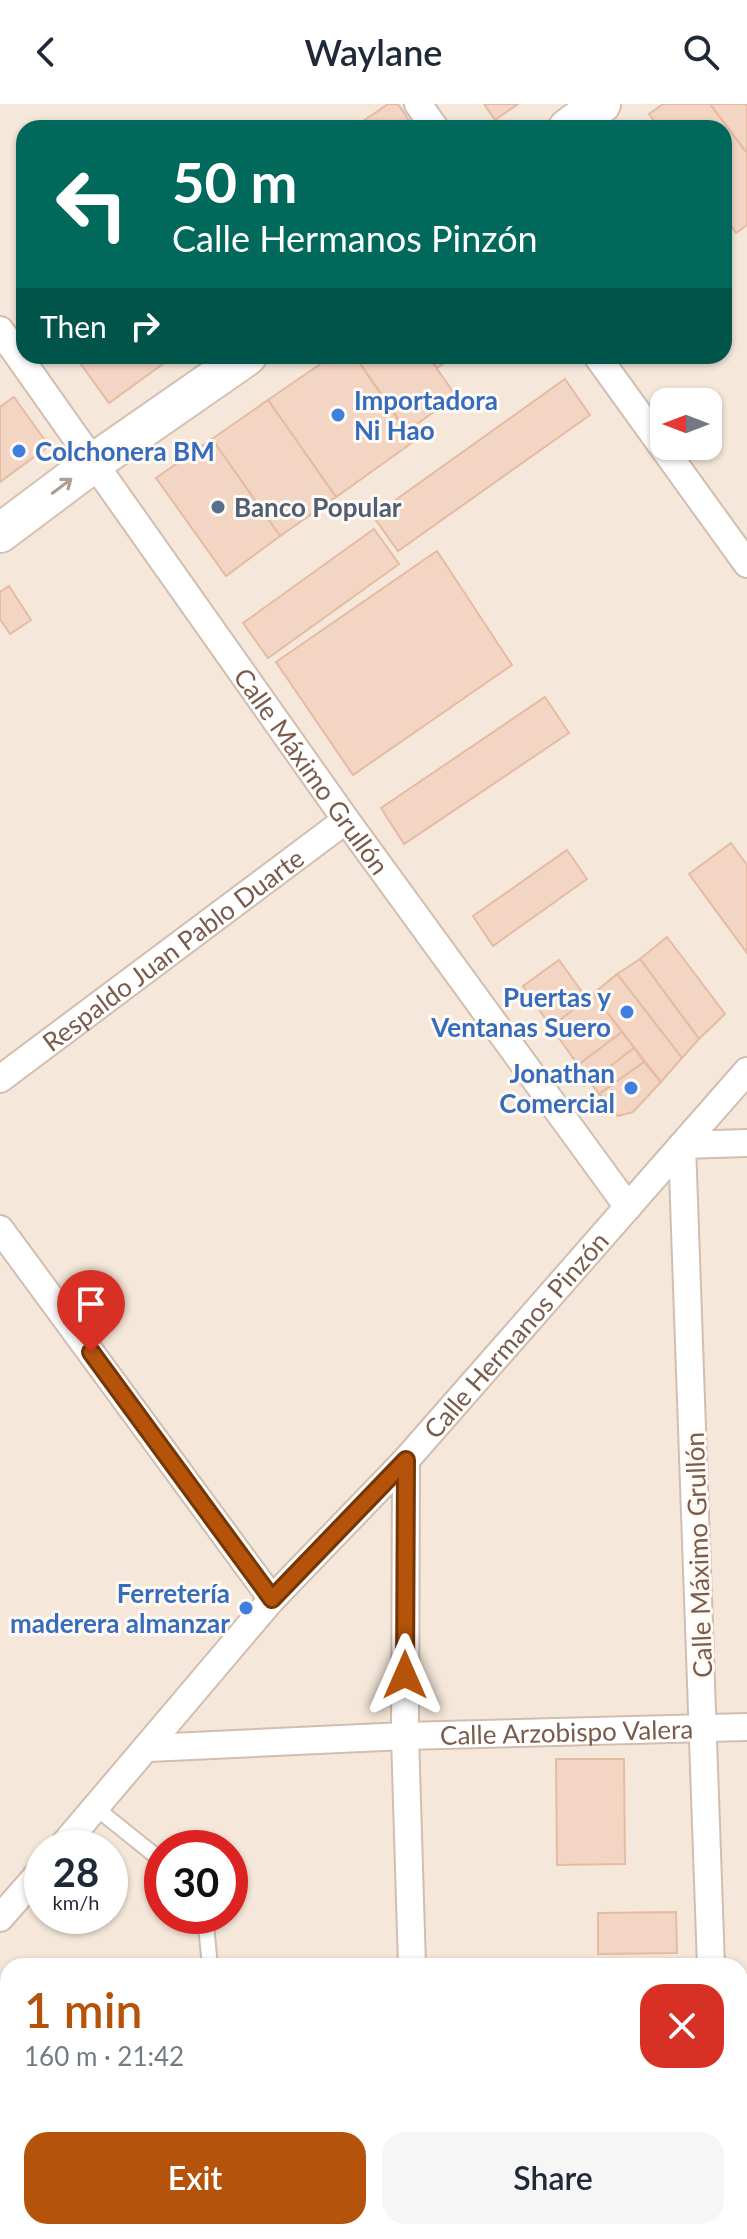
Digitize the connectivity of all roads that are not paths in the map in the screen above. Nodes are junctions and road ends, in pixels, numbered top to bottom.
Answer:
1 (601, 104) edge
2 (579, 120) edge
3 (0, 330) edge
4 (16, 352) edge
5 (25, 364) edge
6 (235, 364) edge
7 (603, 364) edge
8 (96, 461) junction
9 (0, 533) edge
10 (747, 564) edge
11 (346, 820) junction
12 (747, 1071) edge
13 (0, 1079) edge
14 (747, 1143) edge
15 (682, 1145) junction
16 (628, 1207) junction
17 (0, 1229) edge
18 (406, 1460) junction
19 (272, 1599) junction
20 (747, 1727) edge
21 (705, 1729) junction
22 (405, 1736) junction
23 (149, 1748) junction
24 (96, 1808) junction
25 (77, 1830) edge
26 (144, 1847) edge
27 (24, 1891) edge
28 (0, 1918) edge
29 (207, 1934) edge
30 (209, 1958) edge
31 (412, 1958) edge
32 (711, 1958) edge

1 - 2 main road
3 - 4 street, Calle Máximo Grullón
5 - 8 street, Calle Máximo Grullón
6 - 8 main road
7 - 10 street
9 -> 8 main road
8 - 11 street, Calle Máximo Grullón
11 - 13 street, Respaldo Juan Pablo Duarte
11 - 16 street, Calle Máximo Grullón
12 - 15 street, Calle Hermanos Pinzón
14 - 15 street
15 - 16 street, Calle Hermanos Pinzón
15 - 21 street, Calle Máximo Grullón
16 - 18 street, Calle Hermanos Pinzón
17 - 19 street
18 - 19 street, Calle Hermanos Pinzón
18 - 22 street
19 - 23 street, Calle Hermanos Pinzón
20 - 21 street, Calle Arzobispo Valera
21 - 22 street, Calle Arzobispo Valera
21 - 32 street, Calle Máximo Grullón
22 - 23 street, Calle Arzobispo Valera
22 - 31 street
23 - 24 street, Calle Hermanos Pinzón
24 - 25 street, Calle Hermanos Pinzón
24 - 26 lane
27 - 28 street
29 - 30 lane

